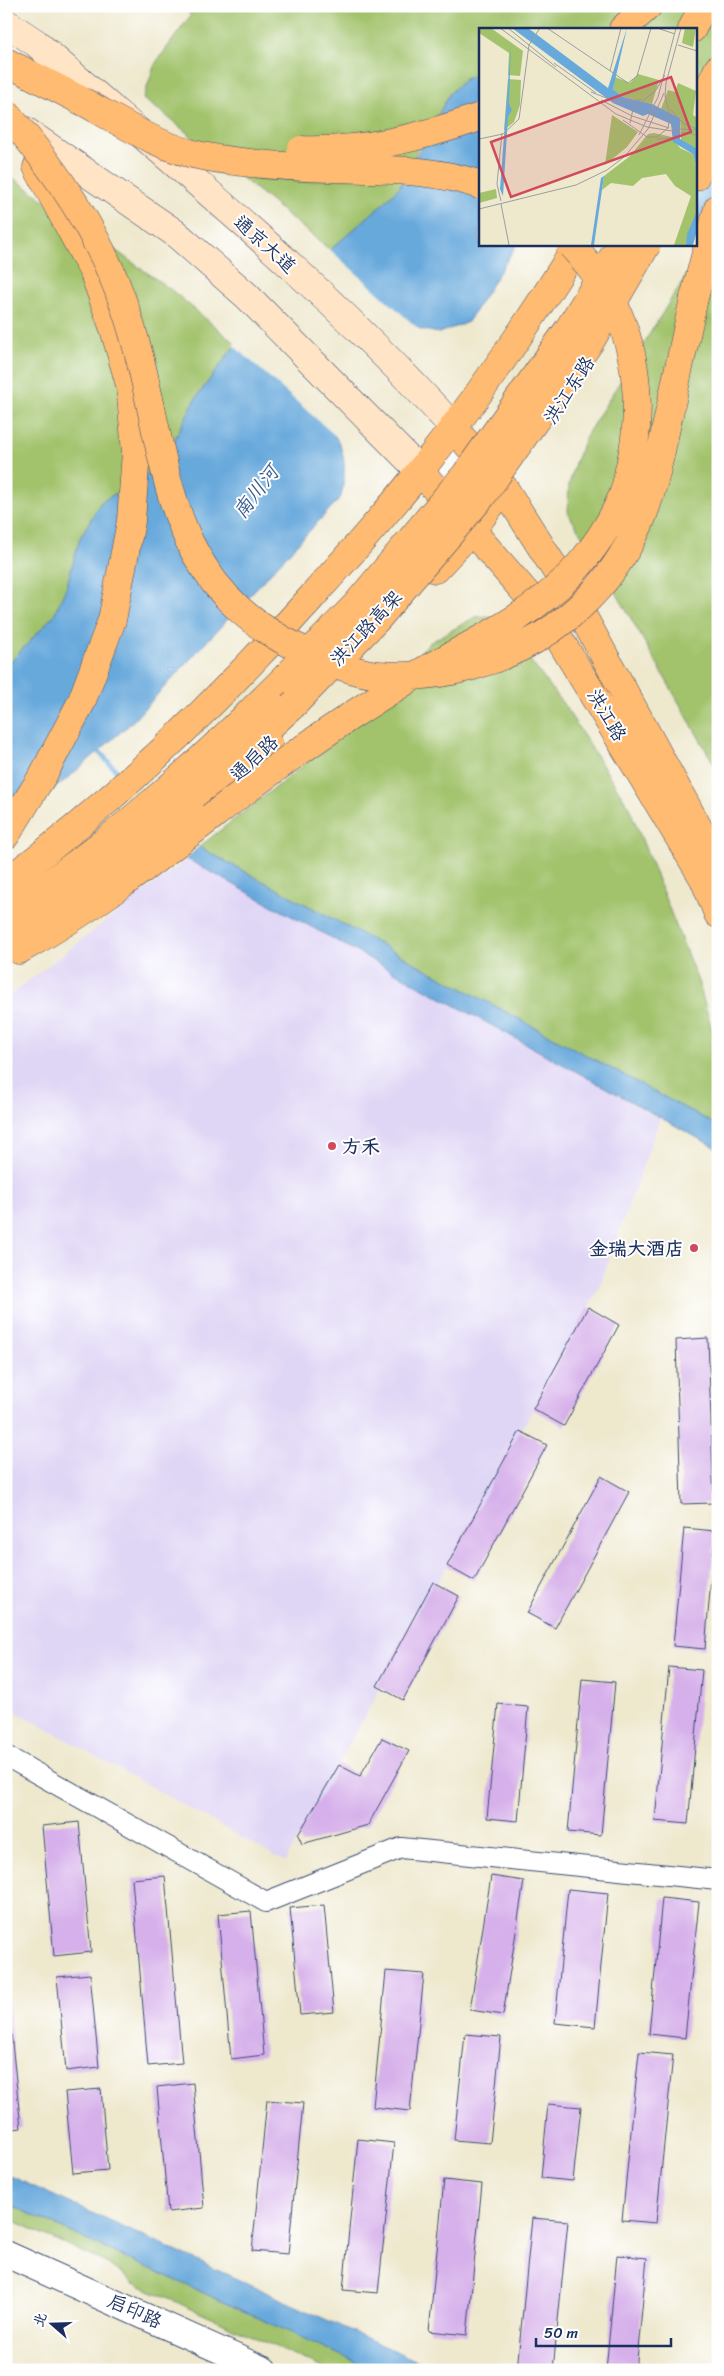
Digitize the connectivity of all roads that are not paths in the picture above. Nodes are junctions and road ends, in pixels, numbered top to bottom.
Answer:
1 (648, 6) edge
2 (703, 6) edge
3 (6, 23) edge
4 (624, 28) edge
5 (692, 28) edge
6 (6, 62) edge
7 (718, 69) edge
8 (82, 101) junction
9 (718, 112) edge
10 (6, 113) edge
11 (696, 115) edge
12 (479, 116) edge
13 (6, 119) edge
14 (709, 142) edge
15 (696, 174) edge
16 (479, 185) edge
17 (718, 208) edge
18 (571, 245) edge
19 (577, 245) edge
20 (620, 245) edge
21 (646, 245) edge
22 (660, 245) edge
23 (453, 427) junction
24 (420, 472) junction
25 (504, 488) junction
26 (471, 531) junction
27 (6, 835) edge
28 (718, 864) edge
29 (8, 881) edge
30 (6, 913) edge
31 (718, 914) edge
32 (6, 940) edge
33 (6, 950) edge
34 (6, 957) edge
35 (6, 1756) edge
36 (718, 1880) edge
37 (6, 2254) edge
38 (264, 2370) edge

1 - 4 main road
2 - 5 main road
3 - 23 main road, 通京大道
6 - 8 main road
7 - 11 main road
8 - 12 main road, bridge
8 - 16 main road, bridge
9 - 14 main road
10 - 17 main road, bridge
13 - 24 main road
13 - 27 main road
14 - 15 main road
18 - 34 main road, bridge
19 - 23 main road
20 - 30 main road, 洪江路高架, bridge
21 - 32 main road, 洪江路高架, bridge
22 - 25 main road, 洪江东路
23 - 24 main road
23 - 25 main road, 通京大道
24 - 26 main road
24 - 29 main road
25 - 26 main road, 洪江东路
25 - 28 main road, 洪江路
26 - 31 main road, 洪江路
26 - 33 main road, 通启路
35 - 36 street
37 - 38 street, 启印路

